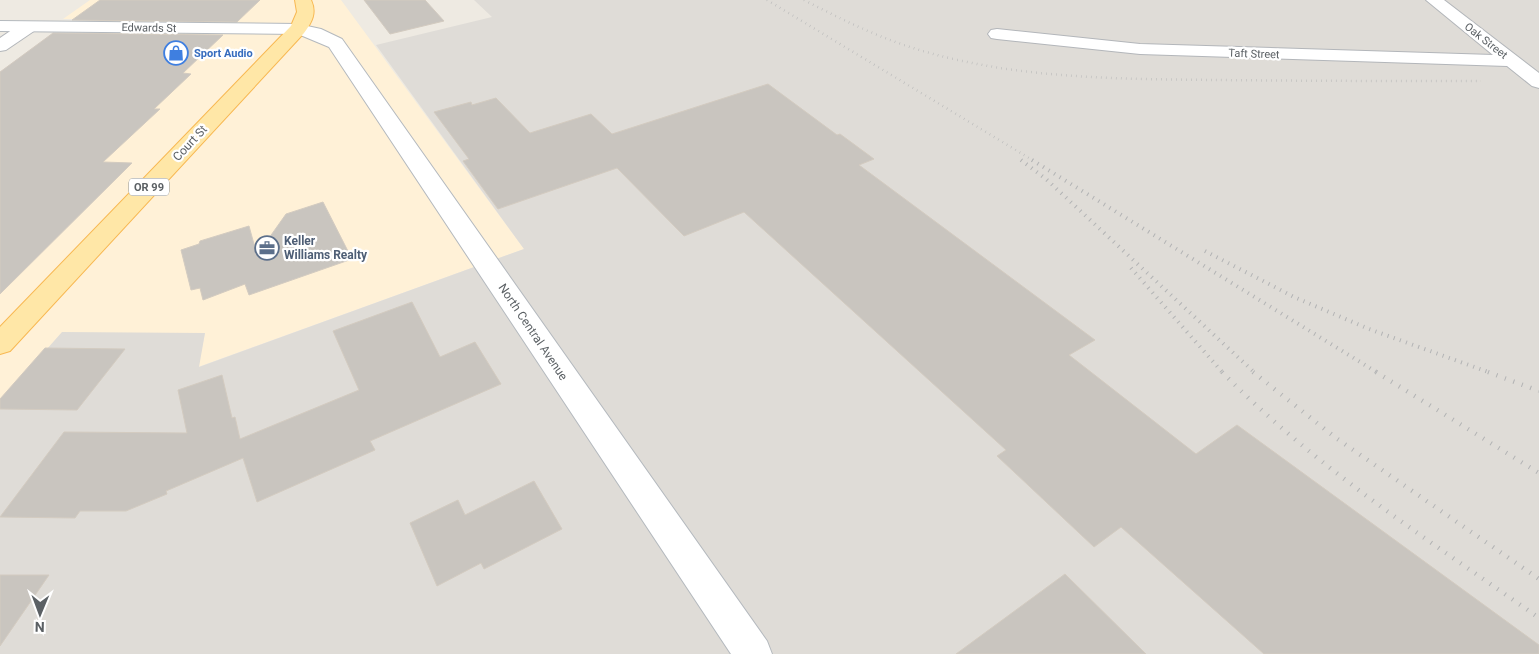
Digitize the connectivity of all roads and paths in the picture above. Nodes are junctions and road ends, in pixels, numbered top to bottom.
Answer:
1 (303, 0) edge
2 (1434, 0) edge
3 (0, 26) edge
4 (28, 27) junction
5 (298, 29) junction
6 (997, 34) dead end
7 (0, 46) edge
8 (1512, 61) junction
9 (1539, 82) edge
10 (0, 344) edge
11 (753, 654) edge

1 - 5 main road, OR 99
2 - 8 street, Oak Street
3 - 4 street, Edwards St
4 - 5 street, Edwards St
4 - 7 street
5 - 10 main road, Court St / OR 99
5 - 11 street, North Central Avenue
6 - 8 street, Taft Street
8 - 9 street, Oak Street

